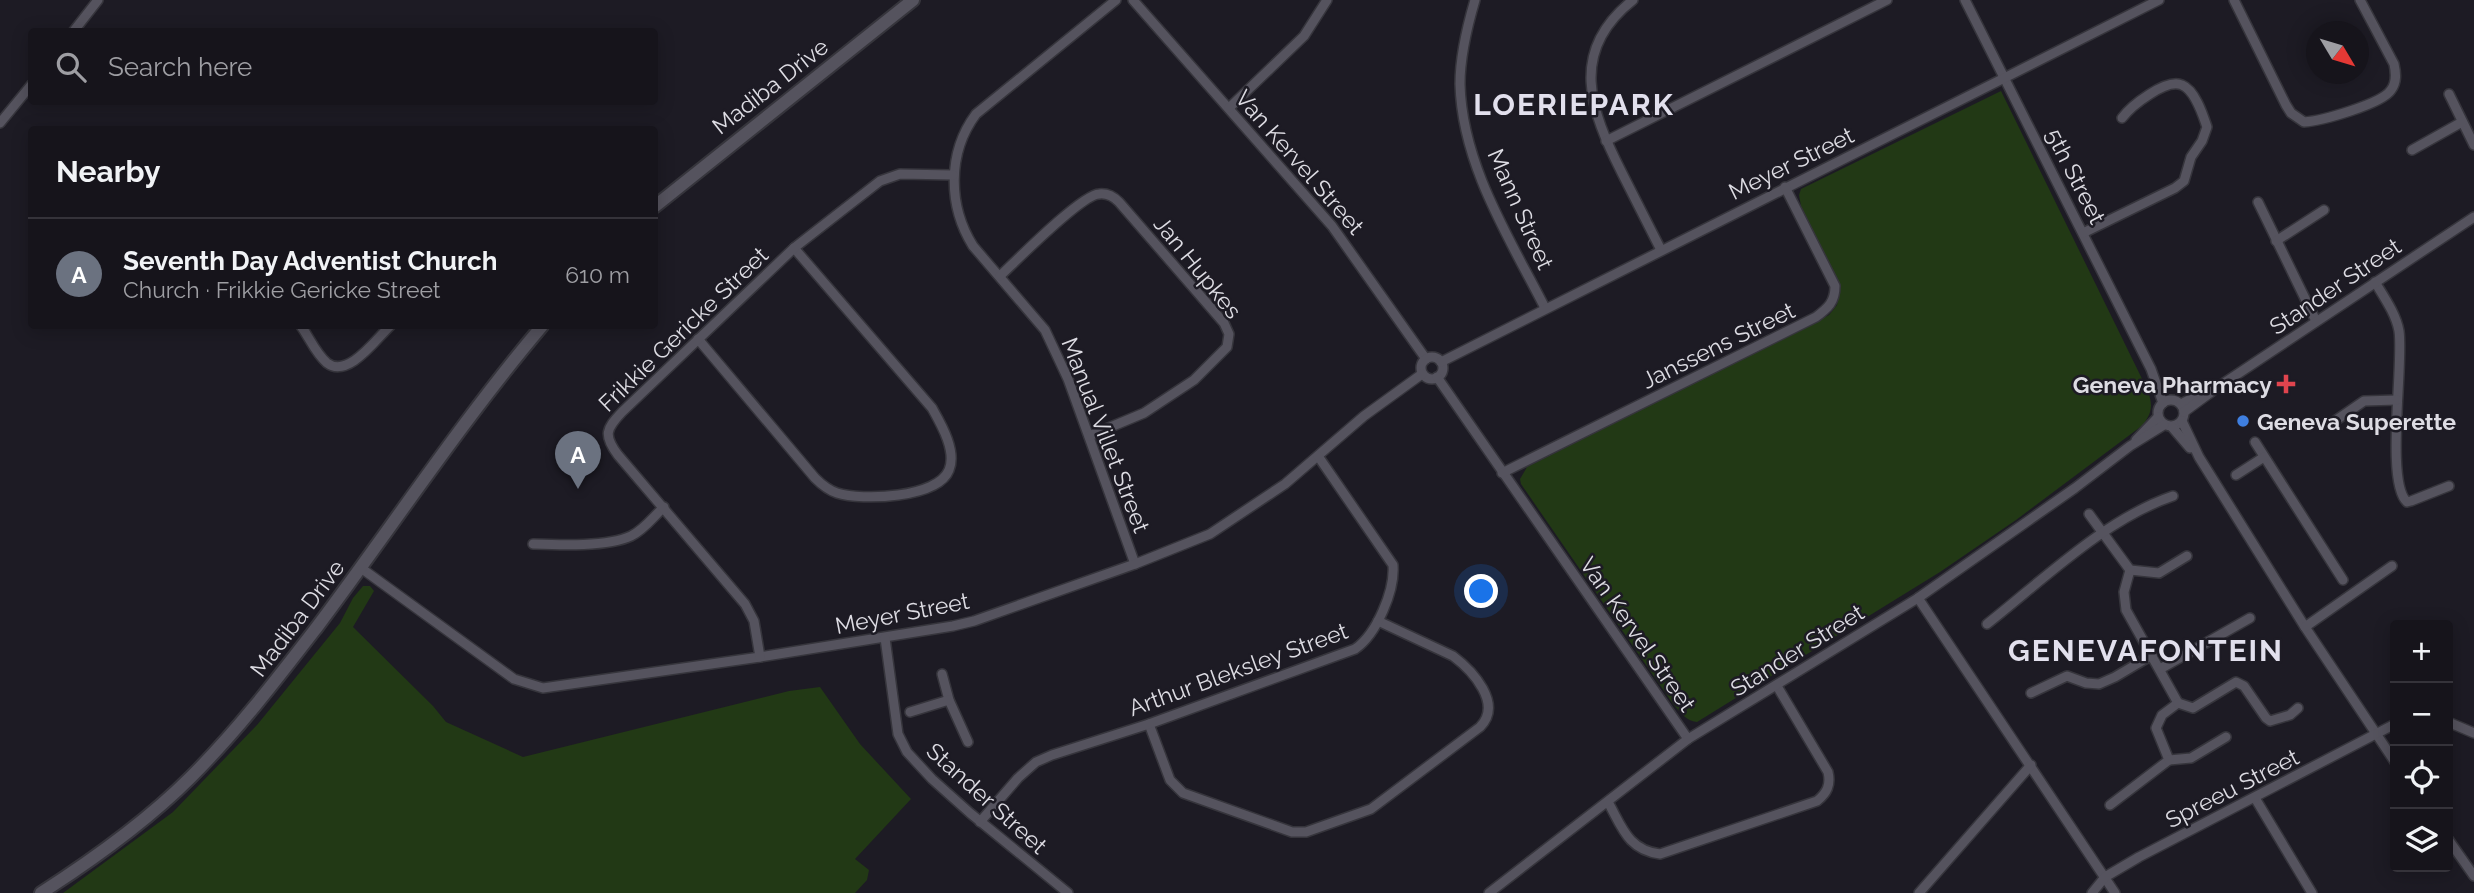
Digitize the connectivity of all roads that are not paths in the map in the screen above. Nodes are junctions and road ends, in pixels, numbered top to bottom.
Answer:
1 (98, 0) edge
2 (913, 0) edge
3 (1116, 0) edge
4 (1133, 0) edge
5 (1327, 0) edge
6 (1475, 0) edge
7 (1633, 0) edge
8 (1887, 0) edge
9 (1965, 0) edge
10 (2159, 0) edge
11 (2234, 0) edge
12 (2360, 0) edge
13 (76, 28) edge
14 (2005, 78) junction
15 (28, 89) edge
16 (2449, 94) dead end
17 (1229, 108) junction
18 (2122, 118) dead end
19 (0, 122) edge
20 (2462, 122) junction
21 (1606, 141) junction
22 (2474, 145) edge
23 (2412, 150) dead end
24 (953, 175) junction
25 (1785, 187) junction
26 (2258, 202) dead end
27 (658, 204) edge
28 (2324, 210) dead end
29 (2474, 216) edge
30 (2083, 233) junction
31 (2276, 241) junction
32 (794, 248) junction
33 (1661, 250) junction
34 (1000, 276) junction
35 (2375, 282) junction
36 (1545, 308) junction
37 (2316, 321) junction
38 (303, 329) edge
39 (387, 329) edge
40 (539, 329) edge
41 (698, 339) junction
42 (1426, 359) junction
43 (1441, 362) junction
44 (1422, 374) junction
45 (1437, 377) junction
46 (2397, 400) junction
47 (2177, 408) junction
48 (2165, 423) junction
49 (2332, 423) dead end
50 (1089, 436) junction
51 (2255, 442) dead end
52 (1318, 456) junction
53 (2199, 457) junction
54 (2264, 457) junction
55 (1502, 473) junction
56 (2236, 475) dead end
57 (2449, 486) dead end
58 (2173, 496) dead end
59 (664, 507) junction
60 (2089, 514) dead end
61 (2104, 532) junction
62 (533, 544) dead end
63 (2187, 556) dead end
64 (1135, 564) junction
65 (2392, 566) dead end
66 (361, 568) junction
67 (2130, 570) junction
68 (2343, 580) dead end
69 (1918, 598) junction
70 (2250, 618) dead end
71 (1378, 621) junction
72 (1987, 624) dead end
73 (2305, 626) junction
74 (885, 638) junction
75 (2151, 656) junction
76 (760, 657) junction
77 (2161, 669) junction
78 (942, 674) dead end
79 (1777, 686) junction
80 (2031, 693) dead end
81 (949, 700) junction
82 (2178, 703) junction
83 (2298, 708) dead end
84 (911, 712) dead end
85 (1149, 724) junction
86 (2453, 724) edge
87 (2390, 727) edge
88 (2474, 733) edge
89 (2376, 735) junction
90 (2226, 737) dead end
91 (1688, 739) junction
92 (968, 742) dead end
93 (2390, 755) edge
94 (2169, 760) junction
95 (2031, 765) junction
96 (2255, 798) junction
97 (1608, 802) junction
98 (2110, 805) dead end
99 (980, 822) junction
100 (2453, 846) edge
101 (2474, 876) edge
102 (2105, 877) junction
103 (1502, 889) edge
104 (41, 893) edge
105 (1068, 893) edge
106 (1489, 893) edge
107 (1919, 893) edge
108 (2092, 893) edge
109 (2115, 893) edge
110 (2312, 893) edge

1 - 13 street
2 - 27 street, Madiba Drive
3 - 24 street, Manual Villet Street
4 - 17 street, Van Kervel Street
5 - 17 street
6 - 36 street, Mann Street
7 - 21 street
8 - 21 street
9 - 14 street, 5th Street
10 - 14 street, Meyer Street
11 - 12 street
14 - 25 street, Meyer Street
14 - 30 street, 5th Street
15 - 19 street
16 - 20 street
17 - 42 street, Van Kervel Street
18 - 30 street
20 - 22 street
20 - 23 street
21 - 33 street
24 - 32 street, Frikkie Gericke Street
24 - 34 street, Manual Villet Street
25 - 33 street, Meyer Street
25 - 55 street, Janssens Street
26 - 31 street
28 - 31 street
29 - 35 street, Stander Street
30 - 47 street, 5th Street
31 - 37 street
32 - 41 street, Frikkie Gericke Street
32 - 41 street
33 - 36 street, Meyer Street
34 - 50 street, Manual Villet Street
34 - 50 street, Jan Hupkes
35 - 37 street, Stander Street
35 - 46 street
36 - 43 street, Meyer Street
37 - 47 street, Stander Street
38 - 39 street
40 - 66 street, Madiba Drive
41 - 59 street, Frikkie Gericke Street
42 - 43 street
42 - 44 street
43 - 45 street
44 - 45 street
44 - 52 street, Meyer Street
45 - 55 street, Van Kervel Street
46 - 49 street
46 - 57 street
47 - 48 street, Stander Street
47 - 48 street
47 - 53 street
48 - 53 street
48 - 69 street, Stander Street
50 - 64 street, Manual Villet Street
51 - 54 street
52 - 64 street, Meyer Street
52 - 71 street, Arthur Bleksley Street
53 - 73 street
54 - 56 street
54 - 68 street
55 - 91 street, Van Kervel Street
58 - 61 street
59 - 62 street
59 - 76 street, Frikkie Gericke Street
60 - 61 street
61 - 67 street
61 - 72 street
63 - 67 street
64 - 74 street, Meyer Street
65 - 73 street
66 - 76 street, Meyer Street
66 - 104 street, Madiba Drive
67 - 75 street
69 - 79 street, Stander Street
69 - 95 street
70 - 77 street
71 - 85 street, Arthur Bleksley Street
71 - 85 street
73 - 89 street
74 - 76 street, Meyer Street
74 - 99 street, Stander Street
75 - 77 street
75 - 80 street
77 - 82 street
78 - 81 street
79 - 91 street, Stander Street
79 - 97 street
81 - 84 street
81 - 92 street
82 - 83 street
82 - 94 street
85 - 99 street, Arthur Bleksley Street
86 - 88 street
87 - 89 street, Spreeu Street
89 - 93 street
89 - 96 street, Spreeu Street
90 - 94 street
91 - 97 street, Stander Street
94 - 98 street
95 - 102 street
95 - 107 street
96 - 102 street, Spreeu Street
96 - 110 street
97 - 103 street, Stander Street
99 - 105 street, Stander Street
100 - 101 street
102 - 108 street, Spreeu Street
102 - 109 street
103 - 106 street, Stander Street

